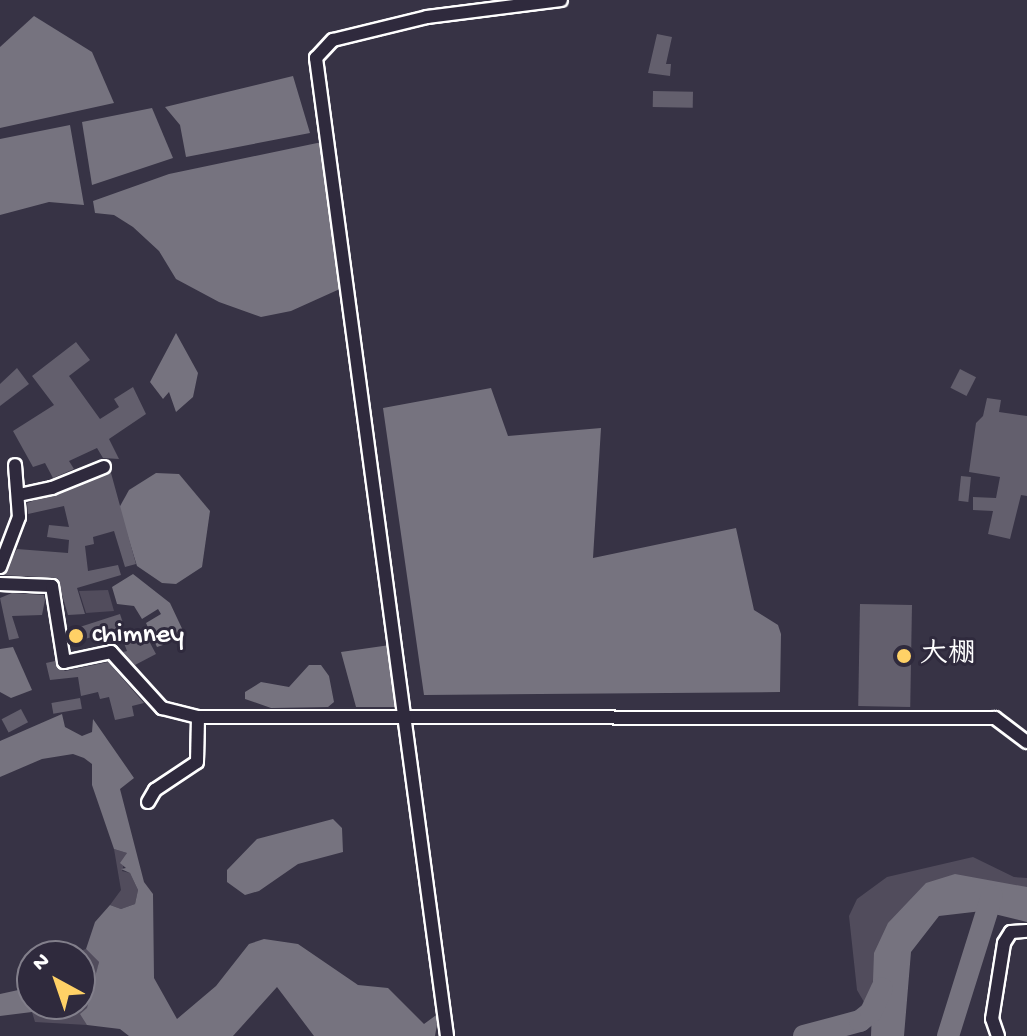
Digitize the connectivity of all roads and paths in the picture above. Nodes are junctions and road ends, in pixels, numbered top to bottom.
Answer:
1 (561, 0) edge
2 (15, 465) dead end
3 (104, 467) dead end
4 (19, 495) junction
5 (0, 567) edge
6 (0, 584) edge
7 (198, 717) junction
8 (405, 719) junction
9 (1027, 742) edge
10 (148, 802) dead end
11 (1027, 931) edge
12 (447, 1036) edge
13 (998, 1036) edge

1 - 8 street
2 - 4 street
3 - 4 street
4 - 5 street
6 - 7 street
7 - 8 street
7 - 10 street
8 - 9 street
8 - 12 street
11 - 13 street

